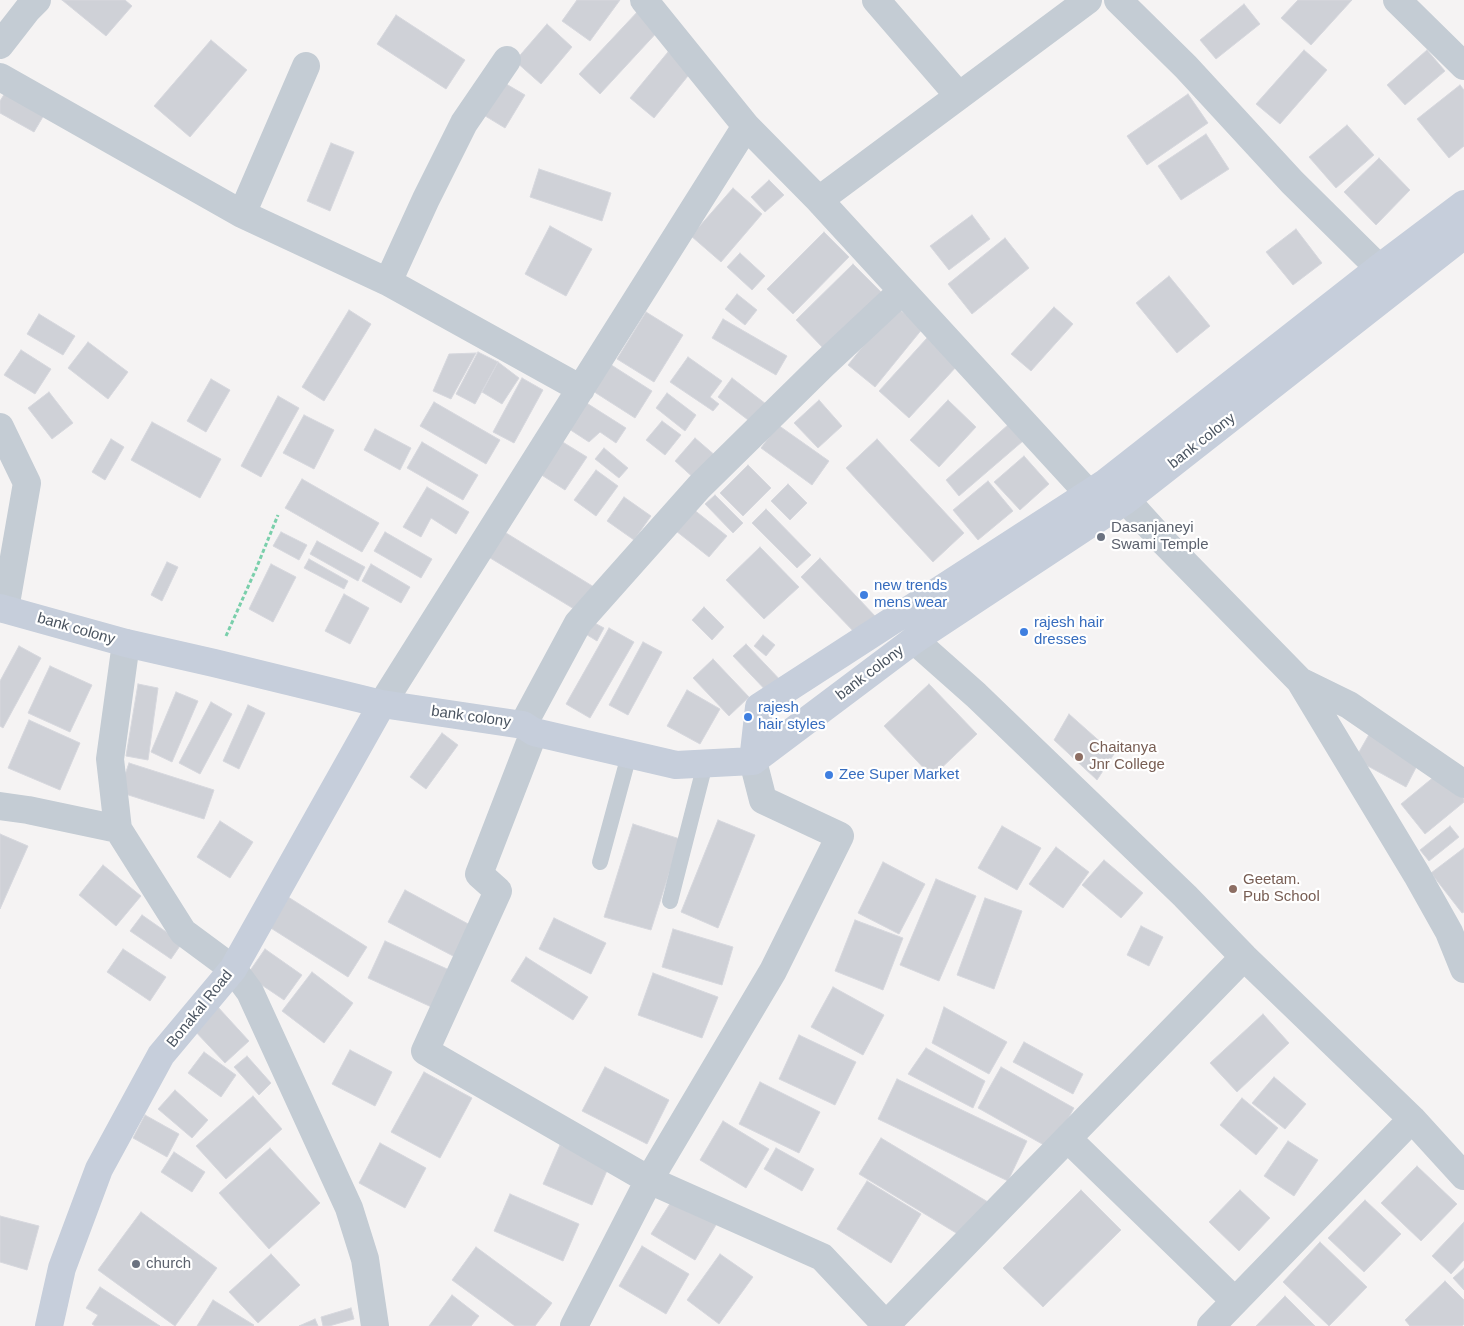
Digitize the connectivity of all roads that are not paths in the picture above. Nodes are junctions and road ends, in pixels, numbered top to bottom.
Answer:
1 (38, 0) edge
2 (644, 0) edge
3 (876, 0) edge
4 (1088, 0) edge
5 (1118, 0) edge
6 (1397, 0) edge
7 (0, 45) edge
8 (507, 60) dead end
9 (306, 66) dead end
10 (1464, 66) edge
11 (0, 77) edge
12 (959, 96) junction
13 (746, 126) junction
14 (819, 200) junction
15 (1464, 204) edge
16 (242, 214) junction
17 (1464, 235) edge
18 (1379, 268) junction
19 (388, 282) junction
20 (902, 291) junction
21 (581, 390) junction
22 (0, 427) edge
23 (1106, 503) junction
24 (3, 608) edge
25 (914, 640) junction
26 (126, 643) junction
27 (1300, 681) junction
28 (382, 704) junction
29 (529, 728) junction
30 (629, 755) junction
31 (753, 761) junction
32 (705, 764) junction
33 (1464, 784) edge
34 (0, 806) edge
35 (118, 829) junction
36 (600, 862) dead end
37 (670, 901) dead end
38 (1244, 957) junction
39 (233, 969) junction
40 (1464, 969) edge
41 (1412, 1120) junction
42 (1068, 1139) junction
43 (1464, 1176) edge
44 (649, 1180) junction
45 (1235, 1301) junction
46 (49, 1326) edge
47 (375, 1326) edge
48 (574, 1326) edge
49 (887, 1326) edge
50 (1211, 1326) edge

1 - 7 street
2 - 13 street
3 - 12 street
4 - 12 street
5 - 18 street
6 - 10 street
8 - 19 street
9 - 16 street
11 - 16 street
12 - 14 street
13 - 14 street
13 - 21 street
14 - 20 street
15 - 18 main road
16 - 19 street
17 - 23 main road, bank colony
18 - 23 main road
19 - 21 street
20 - 23 street
20 - 29 street
21 - 28 street
22 - 24 street
23 - 25 main road, bank colony
23 - 27 street
23 - 31 main road
24 - 26 main road, bank colony
25 - 31 main road, bank colony
25 - 38 street
26 - 28 main road, bank colony
26 - 35 street
27 - 33 street
27 - 40 street
28 - 29 main road, bank colony
28 - 39 main road, Bonakal Road
29 - 30 main road, bank colony
29 - 44 street
30 - 32 main road, bank colony
30 - 36 lane
31 - 32 main road, bank colony
31 - 44 street
32 - 37 lane
34 - 35 street
35 - 39 street
38 - 41 street
38 - 42 street
39 - 46 main road, Bonakal Road
39 - 47 street
41 - 43 street
41 - 45 street
42 - 45 street
42 - 49 street
44 - 48 street
44 - 49 street
45 - 50 street

